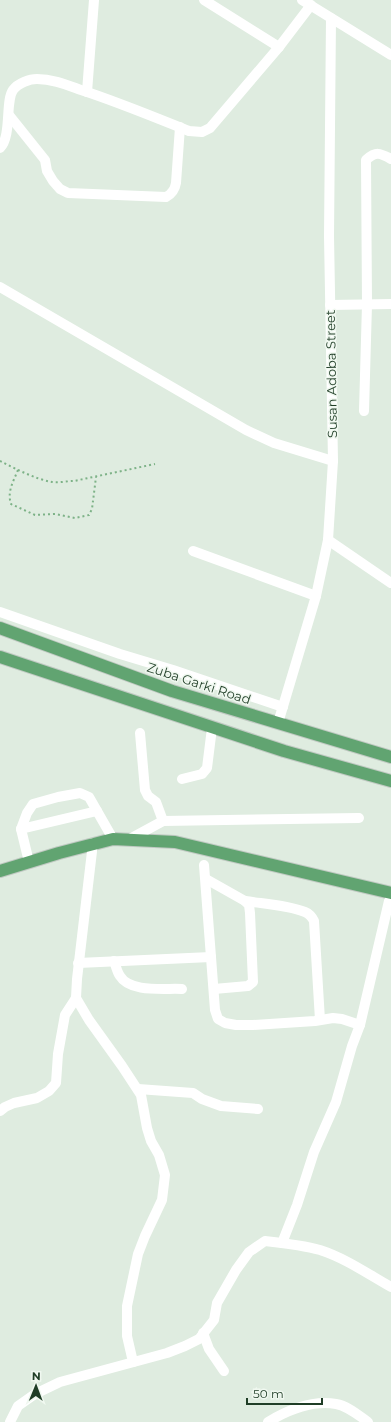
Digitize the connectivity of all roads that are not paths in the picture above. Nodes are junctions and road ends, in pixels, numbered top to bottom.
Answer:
1 (94, 0) edge
2 (204, 0) edge
3 (307, 3) edge
4 (331, 18) junction
5 (279, 47) junction
6 (391, 55) edge
7 (87, 92) junction
8 (8, 115) junction
9 (180, 127) junction
10 (0, 148) edge
11 (391, 159) edge
12 (0, 287) edge
13 (367, 304) junction
14 (391, 304) edge
15 (330, 305) junction
16 (364, 410) dead end
17 (333, 461) junction
18 (328, 540) junction
19 (193, 551) dead end
20 (391, 583) edge
21 (316, 596) junction
22 (0, 612) edge
23 (0, 628) edge
24 (0, 657) edge
25 (283, 707) junction
26 (278, 723) junction
27 (212, 728) junction
28 (140, 733) dead end
29 (391, 758) edge
30 (182, 779) dead end
31 (391, 781) edge
32 (97, 811) junction
33 (359, 818) dead end
34 (163, 820) junction
35 (21, 829) junction
36 (113, 839) junction
37 (128, 840) junction
38 (93, 843) junction
39 (29, 862) junction
40 (204, 864) dead end
41 (0, 871) edge
42 (206, 879) junction
43 (390, 897) edge
44 (245, 901) junction
45 (211, 956) junction
46 (114, 961) junction
47 (78, 963) junction
48 (182, 989) dead end
49 (214, 989) junction
50 (76, 998) junction
51 (320, 1020) junction
52 (360, 1025) junction
53 (138, 1089) junction
54 (258, 1109) dead end
55 (0, 1111) edge
56 (282, 1243) junction
57 (391, 1287) edge
58 (203, 1333) junction
59 (133, 1362) junction
60 (224, 1371) dead end
61 (10, 1422) edge
62 (268, 1422) edge
63 (368, 1422) edge

1 - 7 street
2 - 5 street
3 - 4 street
3 - 5 street
4 - 6 street
4 - 15 street, Susan Adoba Street
5 - 9 street
7 - 8 street
7 - 9 street
8 - 9 street
8 - 10 street
11 - 13 street
12 - 17 street
13 - 14 street
13 - 15 street
13 - 16 street
15 - 17 street, Susan Adoba Street
17 - 18 street, Susan Adoba Street
18 - 20 street
18 - 21 street, Susan Adoba Street
19 - 21 street
21 - 25 street, Susan Adoba Street
22 - 25 street
23 - 26 main road, Zuba Garki Road
24 - 27 main road
25 - 26 street, Susan Adoba Street
26 - 29 main road, Zuba Garki Road
27 - 30 street
27 - 31 main road
28 - 34 street
32 - 35 street
32 - 35 street
32 - 36 street
33 - 34 street
34 - 37 street
35 - 39 street
36 - 37 main road
36 - 38 main road
37 - 43 main road
38 - 39 main road
38 - 47 street
39 - 41 main road
40 - 42 street
42 - 44 street
42 - 45 street
43 - 52 street
44 - 49 street
44 - 51 street
45 - 46 street
45 - 49 street
46 - 47 street
46 - 48 street
47 - 50 street
49 - 51 street
50 - 53 street
50 - 55 street
51 - 52 street
52 - 56 street
53 - 54 street
53 - 59 street
56 - 57 street
56 - 58 street
58 - 59 street
58 - 60 street
59 - 61 street
62 - 63 street

